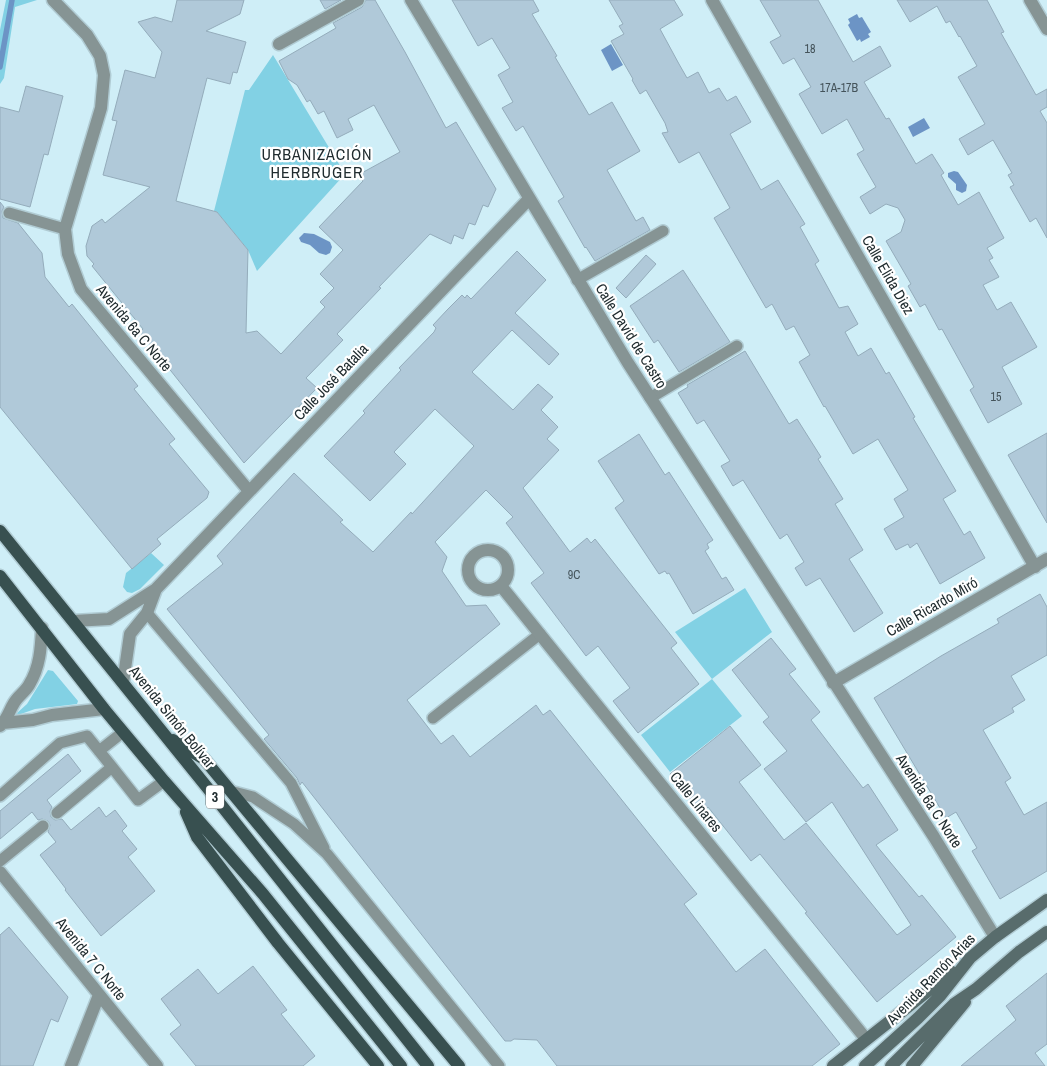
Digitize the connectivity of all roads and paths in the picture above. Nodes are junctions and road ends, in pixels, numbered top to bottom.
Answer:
1 (53, 0) edge
2 (358, 0) edge
3 (411, 0) edge
4 (712, 0) edge
5 (1030, 0) edge
6 (1047, 29) edge
7 (279, 44) dead end
8 (529, 198) junction
9 (9, 213) dead end
10 (65, 229) junction
11 (662, 231) dead end
12 (577, 280) junction
13 (737, 346) dead end
14 (650, 398) junction
15 (249, 492) junction
16 (0, 531) edge
17 (1047, 560) edge
18 (1035, 567) junction
19 (0, 576) edge
20 (501, 586) dead end
21 (156, 589) junction
22 (147, 613) junction
23 (74, 621) junction
24 (42, 628) junction
25 (540, 634) junction
26 (123, 682) junction
27 (833, 683) junction
28 (104, 709) junction
29 (433, 718) dead end
30 (2, 725) edge
31 (123, 732) junction
32 (166, 735) junction
33 (99, 751) junction
34 (112, 767) junction
35 (164, 781) junction
36 (230, 791) junction
37 (0, 796) edge
38 (181, 801) junction
39 (57, 813) dead end
40 (43, 826) dead end
41 (327, 854) junction
42 (0, 861) edge
43 (0, 872) edge
44 (1047, 900) edge
45 (1047, 932) edge
46 (995, 937) junction
47 (970, 958) junction
48 (976, 989) junction
49 (99, 995) junction
50 (866, 1039) junction
51 (71, 1066) edge
52 (157, 1066) edge
53 (378, 1066) edge
54 (401, 1066) edge
55 (428, 1066) edge
56 (459, 1066) edge
57 (499, 1066) edge
58 (833, 1066) edge
59 (865, 1066) edge
60 (890, 1066) edge
61 (912, 1066) edge

1 - 10 street, Avenida 6a C Norte
2 - 7 street
3 - 8 street, Calle David de Castro
4 - 18 street, Calle Elida Diez
5 - 6 street
8 - 12 street, Calle David de Castro
8 - 15 street, Calle José Batalia
9 - 10 lane
10 - 15 street, Avenida 6a C Norte
11 - 12 lane
12 - 14 street, Calle David de Castro
13 - 14 lane
14 - 27 street, Calle David de Castro
15 - 21 street, Calle José Batalia
16 - 23 main road, Avenida Simón Bolívar / 3
17 - 18 street, Calle Ricardo Miró
18 - 27 street, Calle Ricardo Miró
19 - 24 main road, 3
20 - 25 street, Calle Linares
21 - 22 street, Calle José Batalia
21 - 23 street, Calle José Batalia
22 - 26 street, Calle José Batalia
22 - 41 lane
23 - 26 main road, Avenida Simón Bolívar / 3
24 - 28 main road, 3
24 - 30 street
25 - 29 lane
25 - 50 street, Calle Linares
26 - 32 main road, Avenida Simón Bolívar / 3
27 - 46 street, Avenida 6a C Norte
28 - 30 street
28 - 31 main road, 3
31 - 33 lane
31 - 35 main road, 3
32 - 36 main road
32 - 55 main road, Avenida Simón Bolívar / 3
33 - 34 lane
33 - 37 lane
34 - 35 lane
34 - 39 lane
35 - 38 main road, 3
36 - 41 lane
36 - 56 main road
38 - 53 main road
38 - 54 main road, 3
40 - 42 lane
41 - 57 lane
43 - 49 street, Avenida 7 C Norte
44 - 46 main road, Avenida Ramón Arias
45 - 48 main road
46 - 47 main road, Avenida Ramón Arias
47 - 50 main road
47 - 59 main road, Avenida Ramón Arias
48 - 60 main road
48 - 61 main road
49 - 51 street
49 - 52 street, Avenida 7 C Norte
50 - 58 main road

